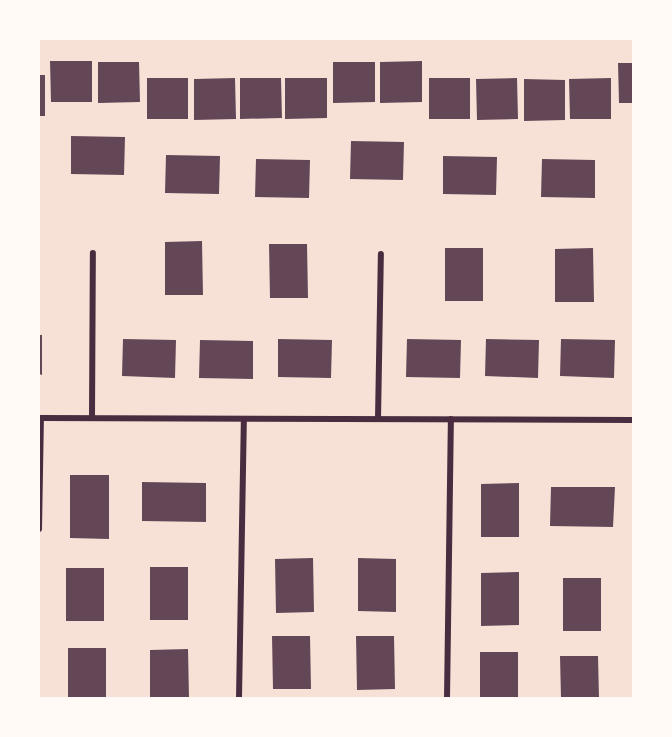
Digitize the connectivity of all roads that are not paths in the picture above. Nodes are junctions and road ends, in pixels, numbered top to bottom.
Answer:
1 (93, 253) dead end
2 (381, 254) dead end
3 (40, 418) edge
4 (92, 418) junction
5 (244, 419) junction
6 (378, 419) junction
7 (451, 419) junction
8 (633, 420) edge
9 (39, 529) edge
10 (240, 698) edge
11 (447, 698) edge

1 - 4 street
2 - 6 street
3 - 4 street
3 - 9 street
4 - 5 street
5 - 6 street
5 - 10 street
6 - 7 street
7 - 8 street
7 - 11 street

